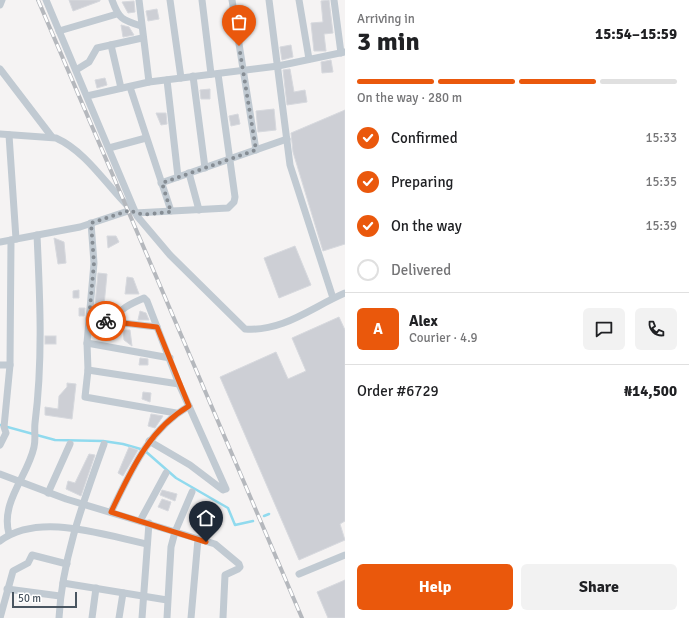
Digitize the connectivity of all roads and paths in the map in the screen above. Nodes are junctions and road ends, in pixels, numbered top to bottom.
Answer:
1 (2, 0) edge
2 (46, 0) edge
3 (112, 0) edge
4 (139, 0) edge
5 (170, 0) edge
6 (202, 0) edge
7 (232, 0) edge
8 (270, 0) edge
9 (299, 0) edge
10 (334, 0) edge
11 (0, 5) edge
12 (117, 14) junction
13 (141, 26) junction
14 (59, 31) junction
15 (142, 38) junction
16 (111, 45) junction
17 (343, 53) edge
18 (309, 59) junction
19 (278, 66) junction
20 (0, 69) edge
21 (76, 70) junction
22 (243, 71) junction
23 (214, 74) junction
24 (193, 76) junction
25 (181, 78) junction
26 (167, 80) junction
27 (149, 82) junction
28 (130, 86) junction
29 (121, 88) junction
30 (87, 96) junction
31 (0, 134) edge
32 (9, 135) junction
33 (52, 138) junction
34 (146, 138) junction
35 (287, 139) junction
36 (108, 148) junction
37 (256, 150) junction
38 (230, 159) junction
39 (204, 168) junction
40 (189, 173) junction
41 (178, 177) junction
42 (162, 183) junction
43 (199, 210) junction
44 (134, 212) junction
45 (171, 212) junction
46 (91, 223) junction
47 (37, 235) junction
48 (13, 240) junction
49 (0, 242) edge
50 (345, 293) edge
51 (332, 298) junction
52 (89, 319) junction
53 (112, 322) junction
54 (157, 327) junction
55 (87, 343) junction
56 (170, 358) junction
57 (0, 365) edge
58 (10, 365) junction
59 (88, 370) junction
60 (179, 384) junction
61 (189, 406) junction
62 (176, 413) junction
63 (149, 440) junction
64 (70, 444) dead end
65 (104, 444) dead end
66 (0, 445) edge
67 (166, 473) dead end
68 (0, 474) edge
69 (17, 481) junction
70 (192, 492) dead end
71 (48, 493) junction
72 (83, 504) junction
73 (4, 508) edge
74 (111, 512) junction
75 (140, 521) junction
76 (149, 523) junction
77 (76, 530) junction
78 (175, 532) junction
79 (9, 534) junction
80 (198, 539) junction
81 (0, 541) edge
82 (146, 544) junction
83 (345, 555) edge
84 (67, 564) junction
85 (299, 574) dead end
86 (63, 583) junction
87 (96, 588) junction
88 (7, 589) junction
89 (123, 593) junction
90 (60, 596) junction
91 (142, 597) junction
92 (167, 600) junction
93 (0, 618) edge
94 (59, 618) edge
95 (92, 618) edge
96 (119, 618) edge
97 (142, 618) edge
98 (167, 618) edge
99 (190, 618) edge
100 (222, 618) edge

1 - 11 street
2 - 14 street
3 - 12 street
4 - 13 street
5 - 25 street
6 - 23 street
7 - 22 street
8 - 19 street
9 - 18 street
10 - 17 street
12 - 13 street
12 - 14 street
13 - 15 street
14 - 21 street
15 - 16 street
15 - 27 street
16 - 21 street
16 - 29 street
17 - 18 street
18 - 19 street
19 - 22 street
19 - 35 street
20 - 33 street
21 - 30 street
22 - 23 street
22 - 37 street
23 - 24 street
23 - 38 street
24 - 25 street
24 - 39 street
25 - 26 street
26 - 27 street
26 - 41 street
27 - 28 street
28 - 29 street
28 - 34 street
29 - 30 street
30 - 36 street
31 - 32 street
32 - 33 street
32 - 48 street
33 - 44 street
34 - 36 street
34 - 42 street
35 - 37 street
35 - 51 street
36 - 44 street
37 - 38 street
38 - 39 street
38 - 43 street
39 - 40 street
40 - 41 street
40 - 43 street
41 - 42 street
42 - 45 street
43 - 45 street
44 - 45 street
44 - 46 street
44 - 51 street
46 - 47 street
46 - 52 street
47 - 48 street
47 - 69 street
48 - 49 street
48 - 58 street
50 - 51 street
52 - 53 street
52 - 55 street
53 - 54 street
53 - 54 street
54 - 56 street
55 - 56 street
55 - 59 street
56 - 60 street
57 - 58 street
58 - 66 street
59 - 60 street
59 - 62 street
60 - 61 street
61 - 62 street
61 - 63 street
62 - 63 street
63 - 74 street
64 - 71 street
65 - 72 street
67 - 75 street
68 - 69 street
69 - 71 street
69 - 73 street
70 - 78 street
71 - 72 street
72 - 74 street
72 - 77 street
73 - 79 street
74 - 75 street
75 - 76 street
76 - 78 street
76 - 82 street
77 - 79 street
77 - 82 street
77 - 84 street
78 - 80 street
78 - 92 street
79 - 81 street
80 - 99 street
80 - 100 street
82 - 91 street
83 - 85 street
84 - 86 street
84 - 88 street
86 - 87 street
86 - 90 street
87 - 89 street
87 - 95 street
88 - 90 street
88 - 93 street
89 - 91 street
89 - 96 street
90 - 94 street
91 - 92 street
91 - 97 street
92 - 98 street

